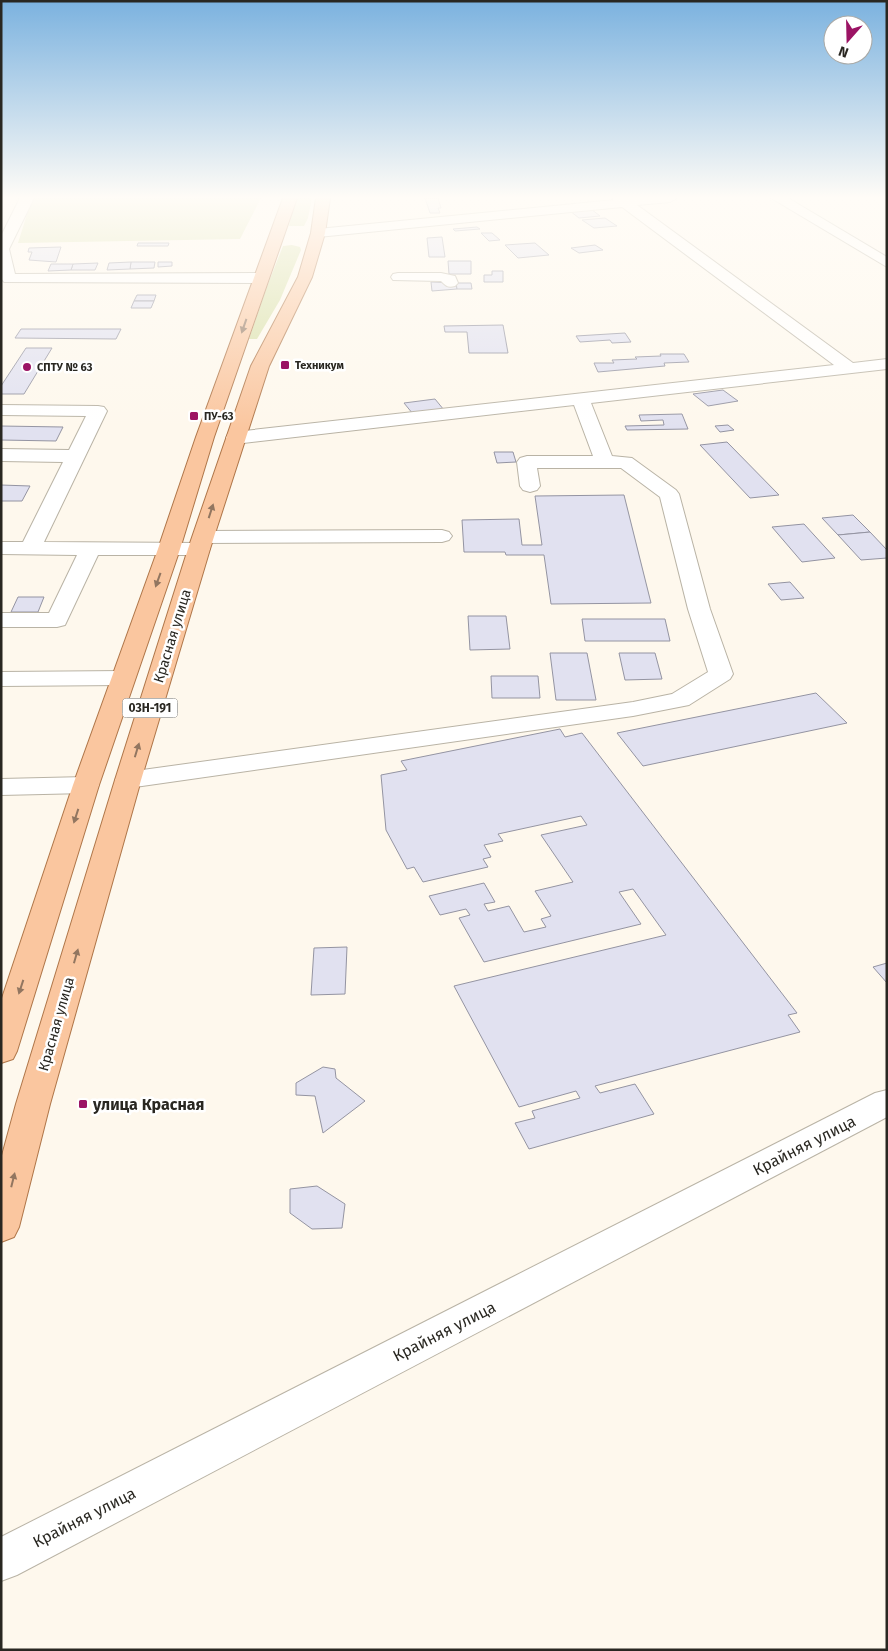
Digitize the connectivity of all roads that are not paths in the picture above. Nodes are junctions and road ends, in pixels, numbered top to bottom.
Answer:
1 (8, 275) edge
2 (263, 275) edge
3 (305, 275) edge
4 (723, 275) edge
5 (398, 277) dead end
6 (418, 277) junction
7 (261, 278) junction
8 (887, 364) edge
9 (849, 368) junction
10 (581, 399) junction
11 (1, 410) edge
12 (235, 438) junction
13 (1, 455) edge
14 (76, 456) junction
15 (605, 462) junction
16 (530, 486) dead end
17 (442, 536) dead end
18 (201, 543) junction
19 (1, 548) edge
20 (30, 548) junction
21 (90, 549) junction
22 (169, 549) junction
23 (1, 620) edge
24 (1, 678) edge
25 (123, 678) junction
26 (128, 780) junction
27 (86, 785) junction
28 (1, 787) edge
29 (1, 1050) edge
30 (887, 1102) edge
31 (1, 1227) edge
32 (1, 1560) edge

1 - 7 street
2 - 7 main road, Красная улица / 03Н-191
3 - 12 main road, Красная улица / 03Н-191
4 - 9 street
5 - 6 street
6 - 6 street
7 -> 22 main road, Красная улица / 03Н-191
8 - 9 street
9 - 10 street
10 - 12 street
10 - 15 street
11 - 14 street
18 -> 12 main road, Красная улица / 03Н-191
13 - 14 street
14 - 20 street
15 - 16 street
15 - 26 street
17 - 18 street
18 - 22 street
26 -> 18 main road, Красная улица / 03Н-191
19 - 20 street
20 - 21 street
21 - 22 street
21 - 23 street
22 -> 25 main road, Красная улица / 03Н-191
24 - 25 street
25 - 27 main road, Красная улица / 03Н-191
31 -> 26 main road, Красная улица / 03Н-191
27 - 28 street
27 -> 29 main road, Красная улица / 03Н-191
30 - 32 street, Крайняя улица

